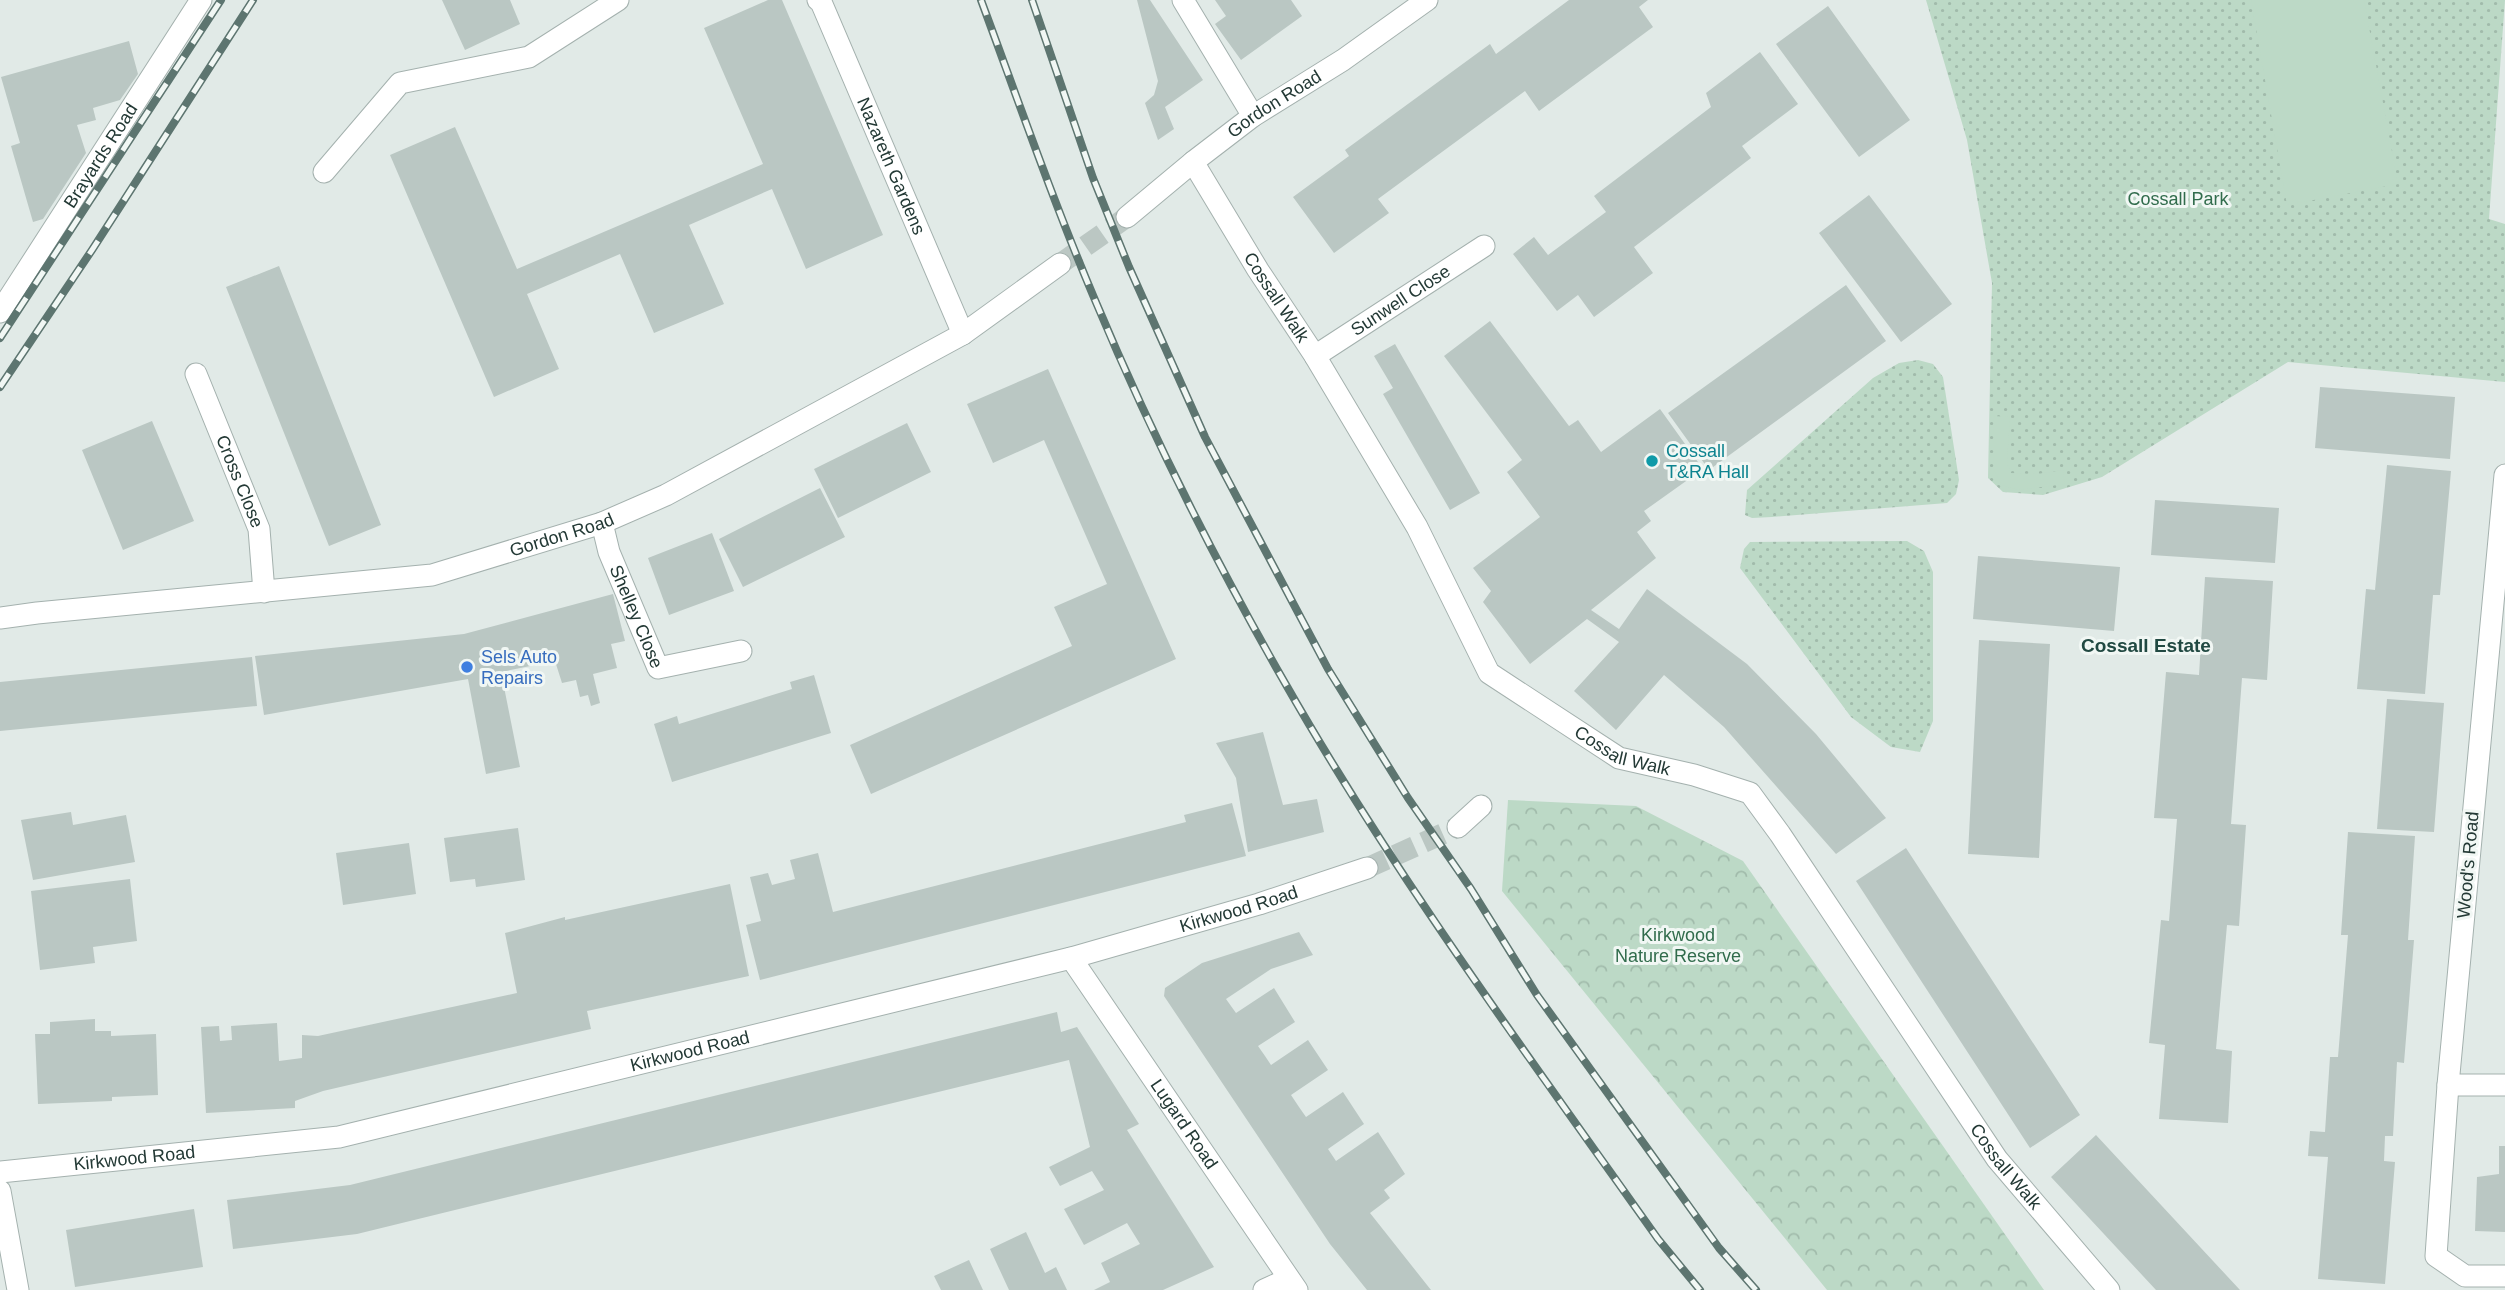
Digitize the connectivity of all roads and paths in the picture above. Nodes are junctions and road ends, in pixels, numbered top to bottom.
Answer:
1 (201, 0) edge
2 (618, 0) edge
3 (818, 0) edge
4 (1183, 0) edge
5 (1427, 0) edge
6 (1253, 116) junction
7 (1193, 162) junction
8 (324, 172) dead end
9 (1127, 217) tunnel mouth
10 (1484, 246) dead end
11 (1060, 264) tunnel mouth
12 (0, 312) edge
13 (963, 334) junction
14 (1315, 356) junction
15 (196, 374) dead end
16 (2505, 475) edge
17 (603, 523) junction
18 (264, 592) junction
19 (0, 618) edge
20 (741, 650) dead end
21 (2496, 657) edge
22 (1481, 806) dead end
23 (1458, 827) tunnel mouth
24 (1367, 868) tunnel mouth
25 (1071, 958) junction
26 (2448, 1085) junction
27 (2505, 1085) edge
28 (0, 1172) edge
29 (0, 1191) edge
30 (2505, 1276) edge
31 (1293, 1284) edge
32 (18, 1290) edge
33 (1265, 1290) edge
34 (2109, 1290) edge

1 - 12 street, Brayards Road
2 - 8 street
3 - 13 street, Nazareth Gardens
4 - 6 street
5 - 6 street, Gordon Road
6 - 7 street, Gordon Road
7 - 9 street, Gordon Road
7 - 14 street, Cossall Walk
10 - 14 street, Sunwell Close
11 - 13 street, Gordon Road
13 - 17 street, Gordon Road
14 - 34 street, Cossall Walk
15 - 18 street, Cross Close
16 - 21 street, Wood's Road
17 - 18 street, Gordon Road
17 - 20 street, Shelley Close
18 - 19 street, Gordon Road
21 - 26 street, Wood's Road
22 - 23 street
24 - 25 street, Kirkwood Road
25 - 28 street, Kirkwood Road
25 - 31 street, Lugard Road
26 - 27 street
26 - 30 street, Wood's Road
29 - 32 street
31 - 33 street

